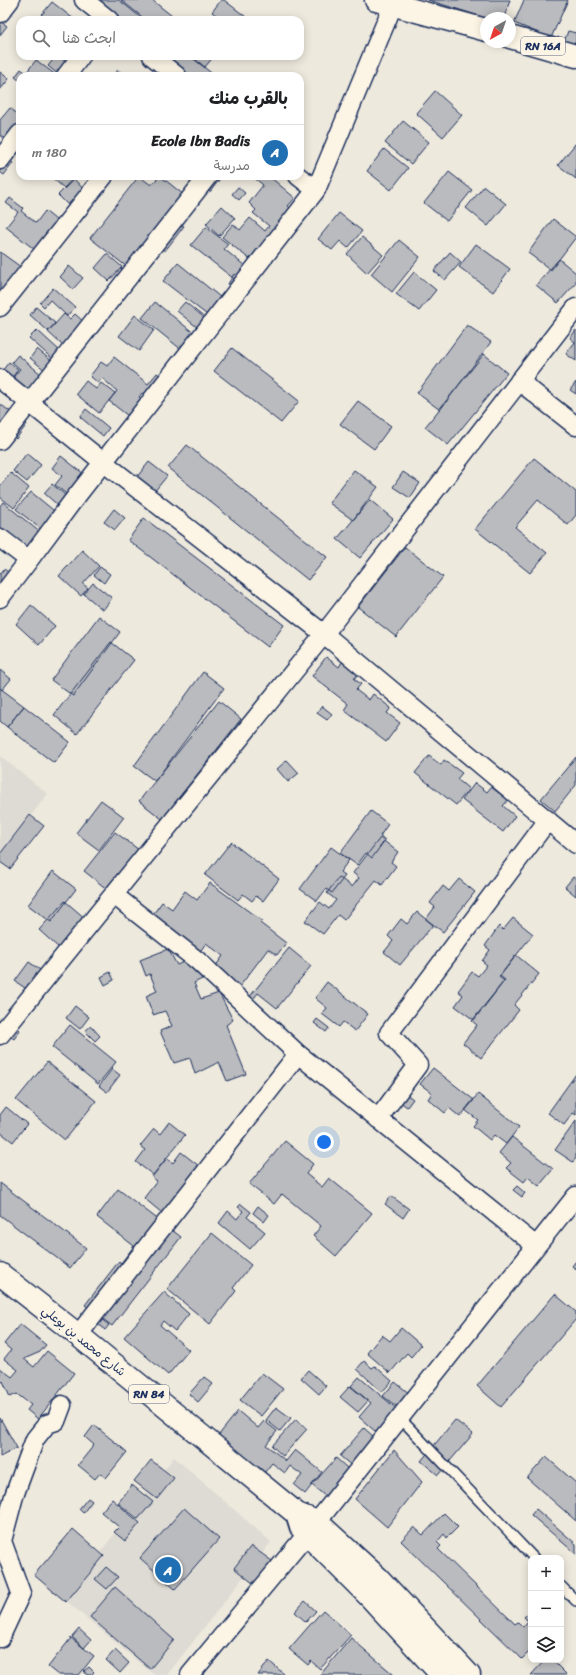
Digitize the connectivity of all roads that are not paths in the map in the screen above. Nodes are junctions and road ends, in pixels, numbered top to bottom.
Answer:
1 (10, 0) edge
2 (84, 0) edge
3 (385, 2) edge
4 (0, 13) edge
5 (104, 16) edge
6 (480, 28) edge
7 (516, 39) edge
8 (576, 56) edge
9 (78, 60) edge
10 (157, 60) edge
11 (69, 72) edge
12 (172, 72) edge
13 (16, 139) edge
14 (0, 160) edge
15 (101, 180) edge
16 (205, 180) edge
17 (303, 180) edge
18 (316, 190) junction
19 (0, 307) edge
20 (576, 308) edge
21 (0, 379) edge
22 (519, 381) junction
23 (30, 403) junction
24 (576, 426) edge
25 (0, 440) edge
26 (103, 462) junction
27 (0, 538) edge
28 (29, 560) junction
29 (0, 598) edge
30 (324, 634) junction
31 (548, 820) junction
32 (576, 844) edge
33 (114, 895) junction
34 (1, 1032) edge
35 (298, 1054) junction
36 (378, 1119) junction
37 (576, 1196) edge
38 (536, 1246) junction
39 (0, 1274) edge
40 (78, 1335) junction
41 (62, 1405) dead end
42 (399, 1418) junction
43 (312, 1528) junction
44 (531, 1555) edge
45 (564, 1589) edge
46 (576, 1601) edge
47 (0, 1638) edge
48 (190, 1675) edge
49 (442, 1675) edge
50 (468, 1675) edge

1 - 4 street
2 - 5 street
3 - 6 main road
3 - 18 street
7 - 8 main road, RN 16A
9 - 11 street
10 - 12 street
13 - 14 street
15 - 19 street
16 - 23 street
17 - 18 street
18 - 26 street
20 - 22 street
21 - 23 street
22 - 24 street
22 - 30 street
23 - 25 street
23 - 26 street
26 - 28 street
26 - 30 street
27 - 28 street
28 - 29 street
30 - 31 street
30 - 33 street
31 - 32 street
31 - 36 street
33 - 34 street
33 - 35 street
35 - 36 street
35 - 40 street
36 - 38 street
37 - 38 street
38 - 42 street
39 - 40 main road, شارع محمد بن بوعلي / RN 84
40 - 43 main road, شارع محمد بن بوعلي / RN 84
41 - 47 street
42 - 43 street
42 - 44 lane
43 - 48 street
43 - 49 main road, RN 84
43 - 50 main road, RN 84
45 - 46 lane

